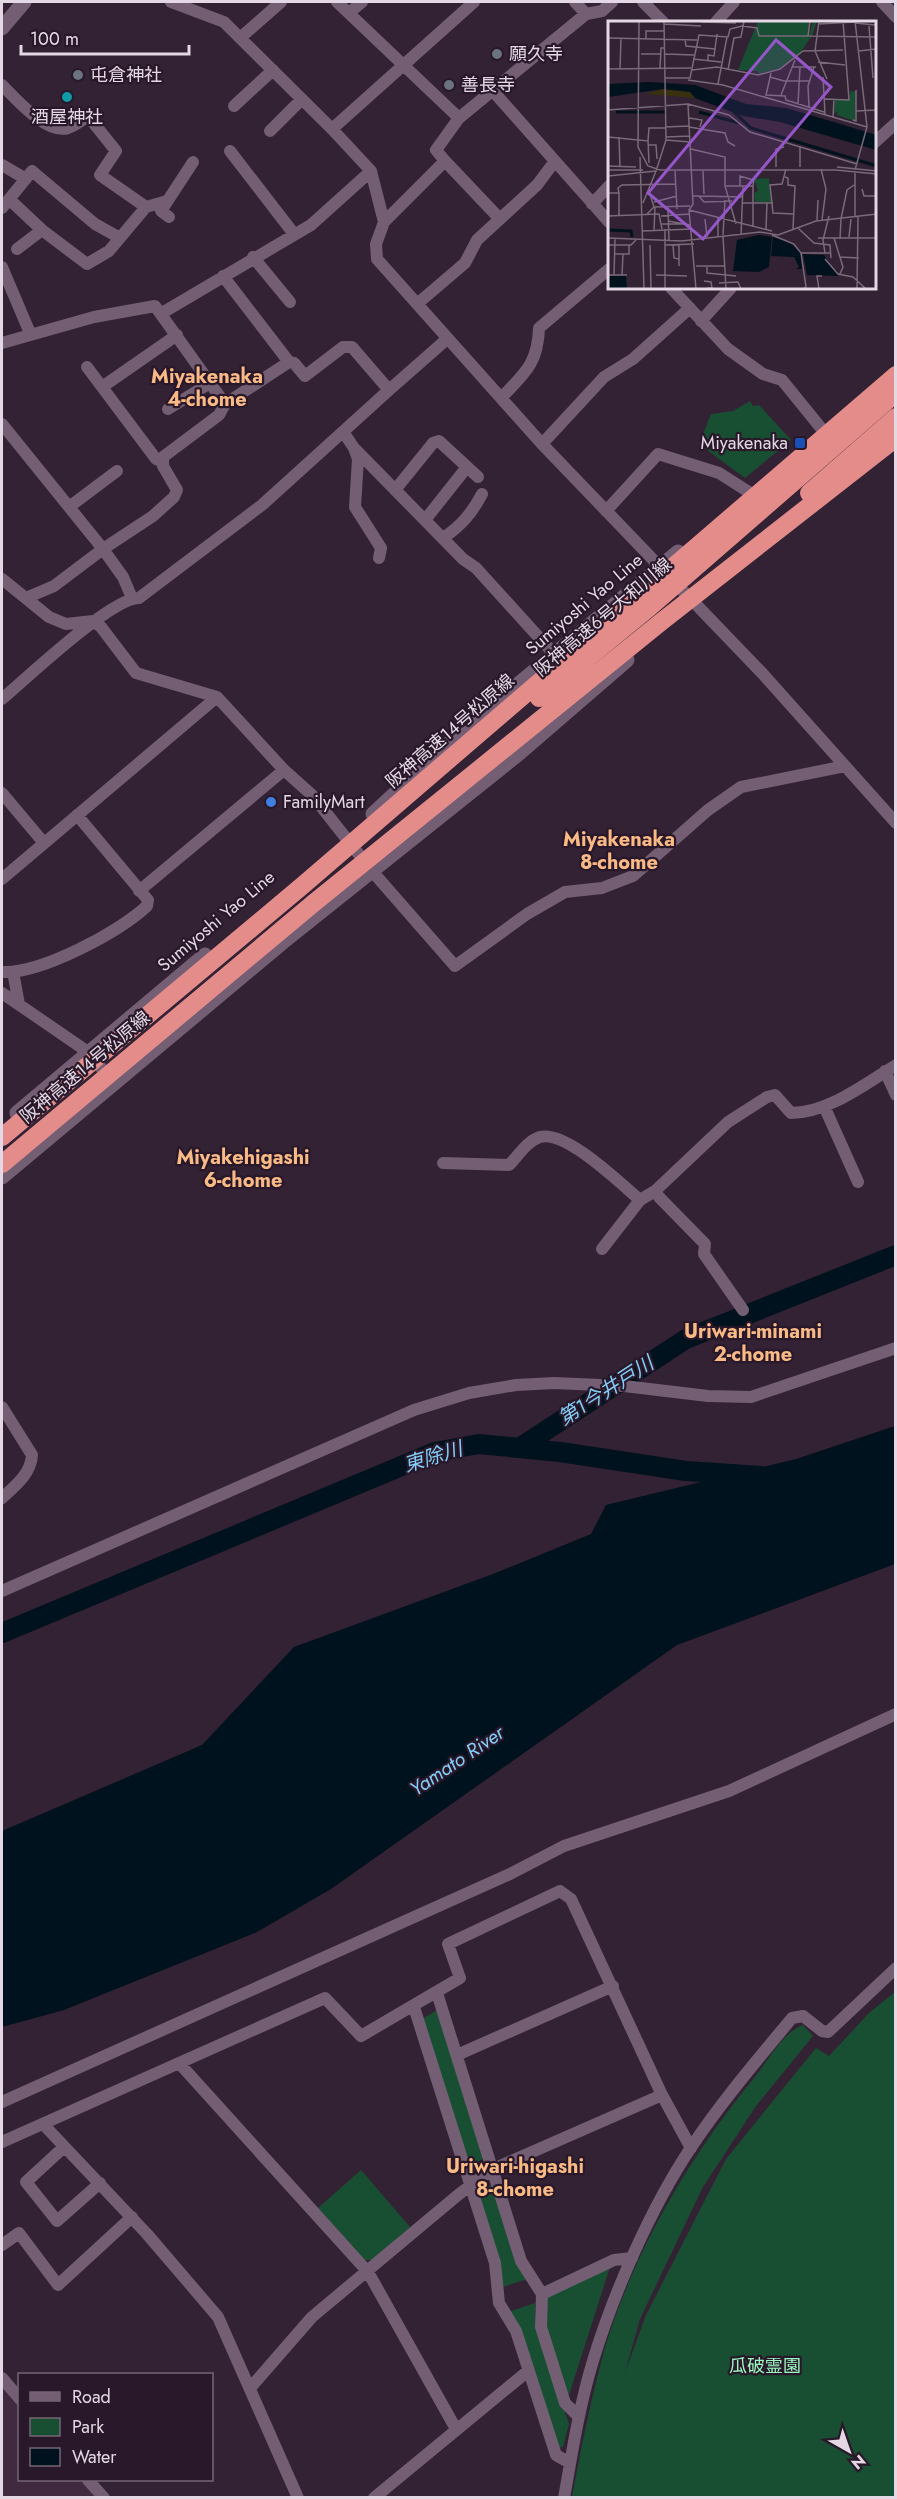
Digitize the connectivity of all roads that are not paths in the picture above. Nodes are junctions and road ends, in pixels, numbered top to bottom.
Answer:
1 (24, 2) edge
2 (171, 2) edge
3 (281, 2) edge
4 (337, 2) edge
5 (362, 2) edge
6 (474, 2) edge
7 (575, 2) edge
8 (612, 2) edge
9 (643, 2) edge
10 (734, 2) edge
11 (882, 2) edge
12 (193, 6) edge
13 (349, 13) junction
14 (586, 14) junction
15 (896, 16) edge
16 (662, 21) edge
17 (717, 21) edge
18 (2, 28) edge
19 (240, 39) junction
20 (404, 64) junction
21 (273, 70) junction
22 (2, 85) edge
23 (492, 90) junction
24 (302, 99) junction
25 (234, 106) dead end
26 (459, 118) junction
27 (896, 123) edge
28 (332, 129) junction
29 (270, 131) dead end
30 (876, 141) edge
31 (230, 151) dead end
32 (445, 161) junction
33 (555, 161) junction
34 (194, 162) dead end
35 (2, 165) edge
36 (371, 171) junction
37 (26, 179) junction
38 (608, 187) edge
39 (167, 201) junction
40 (6, 204) edge
41 (592, 204) junction
42 (146, 207) junction
43 (170, 217) dead end
44 (499, 218) junction
45 (608, 221) edge
46 (384, 222) junction
47 (42, 230) junction
48 (294, 234) junction
49 (120, 238) junction
50 (16, 249) dead end
51 (253, 257) junction
52 (2, 267) edge
53 (608, 270) edge
54 (223, 276) junction
55 (673, 290) edge
56 (729, 290) edge
57 (290, 302) dead end
58 (417, 304) junction
59 (690, 308) junction
60 (162, 313) junction
61 (701, 321) junction
62 (30, 333) junction
63 (177, 335) junction
64 (447, 339) junction
65 (2, 343) edge
66 (289, 362) junction
67 (87, 367) dead end
68 (896, 374) edge
69 (210, 383) junction
70 (102, 387) junction
71 (389, 390) junction
72 (896, 393) edge
73 (501, 398) junction
74 (225, 404) junction
75 (168, 409) dead end
76 (896, 417) edge
77 (2, 424) edge
78 (896, 425) edge
79 (344, 433) junction
80 (825, 433) junction
81 (896, 438) edge
82 (542, 444) junction
83 (354, 448) junction
84 (163, 462) junction
85 (467, 467) junction
86 (117, 471) dead end
87 (478, 477) dead end
88 (395, 489) junction
89 (482, 494) dead end
90 (752, 494) junction
91 (69, 507) junction
92 (606, 511) junction
93 (425, 520) junction
94 (443, 538) junction
95 (103, 549) junction
96 (379, 558) dead end
97 (659, 567) junction
98 (2, 579) edge
99 (26, 598) junction
100 (132, 598) junction
101 (695, 602) junction
102 (93, 621) junction
103 (661, 622) junction
104 (554, 654) junction
105 (217, 696) junction
106 (2, 699) edge
107 (845, 766) junction
108 (284, 770) junction
109 (2, 793) edge
110 (77, 815) junction
111 (896, 823) edge
112 (346, 839) junction
113 (44, 843) junction
114 (372, 871) junction
115 (2, 879) edge
116 (302, 886) junction
117 (140, 891) junction
118 (7, 972) edge
119 (2, 992) edge
120 (19, 1004) junction
121 (88, 1052) junction
122 (890, 1068) edge
123 (114, 1083) junction
124 (896, 1095) edge
125 (824, 1106) junction
126 (2, 1126) edge
127 (2, 1137) edge
128 (443, 1163) dead end
129 (2, 1164) edge
130 (2, 1177) edge
131 (858, 1182) dead end
132 (656, 1191) junction
133 (640, 1200) junction
134 (602, 1249) dead end
135 (743, 1310) dead end
136 (896, 1348) edge
137 (2, 1407) edge
138 (2, 1498) edge
139 (2, 1591) edge
140 (896, 1714) edge
141 (896, 1968) edge
142 (613, 1986) junction
143 (437, 1994) junction
144 (414, 2007) junction
145 (457, 2055) junction
146 (179, 2062) junction
147 (662, 2095) junction
148 (2, 2102) edge
149 (43, 2124) junction
150 (2, 2142) edge
151 (64, 2147) junction
152 (691, 2148) junction
153 (491, 2170) junction
154 (100, 2183) junction
155 (469, 2186) junction
156 (132, 2217) junction
157 (2, 2245) edge
158 (632, 2258) junction
159 (368, 2272) junction
160 (542, 2294) junction
161 (528, 2371) junction
162 (2, 2378) edge
163 (251, 2387) junction
164 (18, 2397) edge
165 (579, 2417) junction
166 (456, 2429) junction
167 (570, 2463) junction
168 (89, 2481) edge
169 (379, 2496) edge
170 (104, 2498) edge
171 (298, 2498) edge
172 (564, 2498) edge

1 - 18 main road
2 - 12 street
3 - 19 street
4 - 13 street
5 - 13 street
6 - 20 street
7 - 14 street
8 - 14 street
9 - 16 street
10 - 17 street
11 - 15 street
12 - 19 street
13 - 20 street
14 - 23 street
19 - 21 street
20 - 26 street
20 - 28 street
21 - 24 street
21 - 25 street
22 - 42 street
23 - 26 street
23 - 33 street
24 - 28 street
24 - 29 street
26 - 32 street
27 - 30 street
28 - 36 street
31 - 48 street
32 - 44 street
32 - 46 street
33 - 41 street
33 - 44 street
34 - 39 street
35 - 37 street
36 - 46 street
36 - 48 street
37 - 40 street
37 - 49 street
38 - 41 street
39 - 42 street
39 - 43 street
40 - 47 street
41 - 45 street
42 - 49 street
44 - 58 street
46 - 58 street
47 - 49 street
47 - 50 street
48 - 51 street
51 - 54 street
51 - 57 street
52 - 62 street
53 - 73 street
54 - 60 street
54 - 66 street
55 - 59 street
56 - 61 street
58 - 64 street
59 - 61 street
59 - 82 street
60 - 62 street
60 - 63 street
61 - 80 street
62 - 65 street
63 - 69 street
63 - 70 street
64 - 71 street
64 - 73 street
66 - 71 street
66 - 74 street
67 - 70 street
68 - 80 main road, Sumiyoshi Yao Line
68 - 116 highway, 阪神高速14号松原線
69 - 74 street
69 - 75 street
70 - 84 street
71 - 79 street
72 - 116 highway, 阪神高速6号大和川線
73 - 82 street
74 - 84 street
76 - 103 highway
77 - 91 street
78 - 101 main road
79 - 83 street
79 - 100 street
80 - 90 main road, Sumiyoshi Yao Line
81 - 103 highway, 阪神高速14号松原線
82 - 92 street
83 - 88 street
83 - 96 street
84 - 95 street
85 - 87 street
85 - 88 street
85 - 93 street
86 - 91 street
88 - 93 street
89 - 94 street
90 - 92 street
90 - 97 main road, Sumiyoshi Yao Line
91 - 95 street
92 - 97 street
93 - 94 street
94 - 104 street
95 - 99 street
95 - 100 street
97 - 101 street
97 - 104 main road, Sumiyoshi Yao Line
98 - 99 street
99 - 102 street
100 - 102 street
101 - 107 street
101 - 114 main road
102 - 105 street
102 - 106 street
103 - 129 highway, 阪神高速14号松原線
104 - 112 main road, Sumiyoshi Yao Line
105 - 108 street
105 - 110 street
107 - 111 street
107 - 114 street
108 - 112 street
108 - 117 street
109 - 113 street
110 - 113 street
110 - 117 street
112 - 114 street
112 - 121 main road, Sumiyoshi Yao Line
113 - 115 street
114 - 123 main road
116 - 127 highway, 阪神高速14号松原線
117 - 118 street
118 - 120 street
119 - 120 street
120 - 121 street
121 - 123 street
121 - 126 main road, Sumiyoshi Yao Line
122 - 124 street
122 - 125 street
123 - 130 main road
125 - 131 street
125 - 132 street
128 - 133 street
132 - 133 street
132 - 135 street
133 - 134 street
136 - 139 street
137 - 138 street
140 - 148 street
141 - 152 street
142 - 143 street
142 - 145 street
142 - 147 street
143 - 144 street
143 - 145 street
144 - 146 street
144 - 155 street
145 - 153 street
146 - 149 street
146 - 159 street
147 - 152 street
147 - 153 street
149 - 150 street
149 - 151 street
151 - 154 street
151 - 154 street
152 - 158 street
153 - 155 street
153 - 160 street
154 - 156 street
155 - 159 street
155 - 161 street
156 - 157 street
156 - 163 street
158 - 160 street
158 - 165 street
159 - 163 street
159 - 166 street
160 - 165 street
161 - 166 street
161 - 167 street
162 - 164 street
163 - 171 street
165 - 167 street
166 - 169 street
167 - 172 street
168 - 170 street

